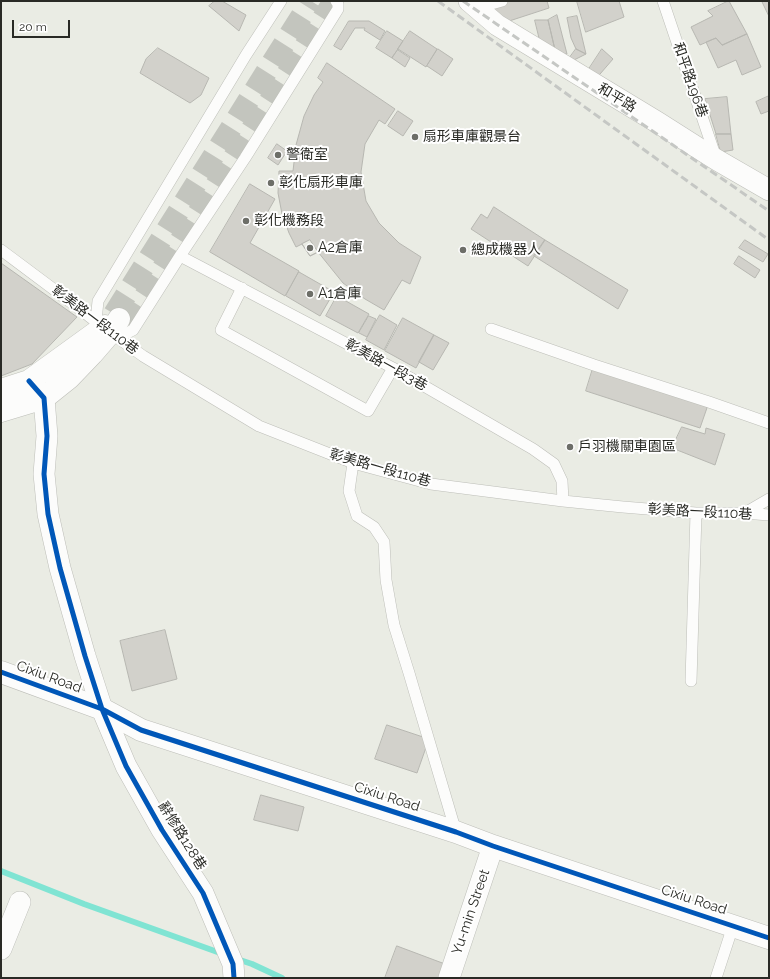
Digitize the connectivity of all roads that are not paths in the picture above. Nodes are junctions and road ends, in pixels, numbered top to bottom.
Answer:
1 (281, 1) edge
2 (336, 1) edge
3 (502, 1) edge
4 (663, 1) edge
5 (472, 4) edge
6 (717, 160) junction
7 (769, 190) edge
8 (1, 250) edge
9 (180, 256) junction
10 (242, 288) junction
11 (76, 306) junction
12 (114, 324) junction
13 (491, 329) dead end
14 (87, 348) junction
15 (393, 368) junction
16 (29, 381) junction
17 (1, 390) edge
18 (44, 398) junction
19 (1, 411) edge
20 (769, 423) edge
21 (352, 463) junction
22 (769, 499) edge
23 (563, 500) junction
24 (696, 513) junction
25 (744, 513) junction
26 (769, 515) edge
27 (1, 672) edge
28 (691, 681) dead end
29 (102, 709) junction
30 (456, 832) junction
31 (493, 846) junction
32 (20, 902) dead end
33 (733, 926) junction
34 (769, 938) edge
35 (1, 949) edge
36 (234, 978) edge
37 (449, 978) edge
38 (716, 978) edge

1 - 12 lane
2 - 9 lane
3 - 5 lane
4 - 6 lane, 和平路196巷
5 - 6 street, 和平路
6 - 7 street, 和平路
8 - 11 lane, 彰美路一段110巷
9 - 10 lane, 彰美路一段3巷
9 - 12 lane
10 - 15 lane, 彰美路一段3巷
10 - 15 lane
11 - 12 lane, 彰美路一段110巷
11 - 12 lane
12 - 14 street
12 - 21 lane, 彰美路一段110巷
13 - 20 lane
14 - 16 street
14 - 18 street
15 - 23 lane, 彰美路一段3巷
16 - 17 street
16 - 18 street
18 - 19 street
18 - 29 street, 辭修路128巷
21 - 23 lane, 彰美路一段110巷
21 - 30 lane
22 - 25 lane
23 - 24 lane, 彰美路一段110巷
24 - 25 lane, 彰美路一段110巷
24 - 28 lane
25 - 26 lane, 彰美路一段110巷
27 - 29 street, Cixiu Road
29 - 30 street, Cixiu Road
29 - 36 street, 辭修路128巷
30 - 31 street, Cixiu Road
31 - 33 street, Cixiu Road
31 - 37 street, Yu-min Street
32 - 35 street
33 - 34 street, Cixiu Road
33 - 38 lane

